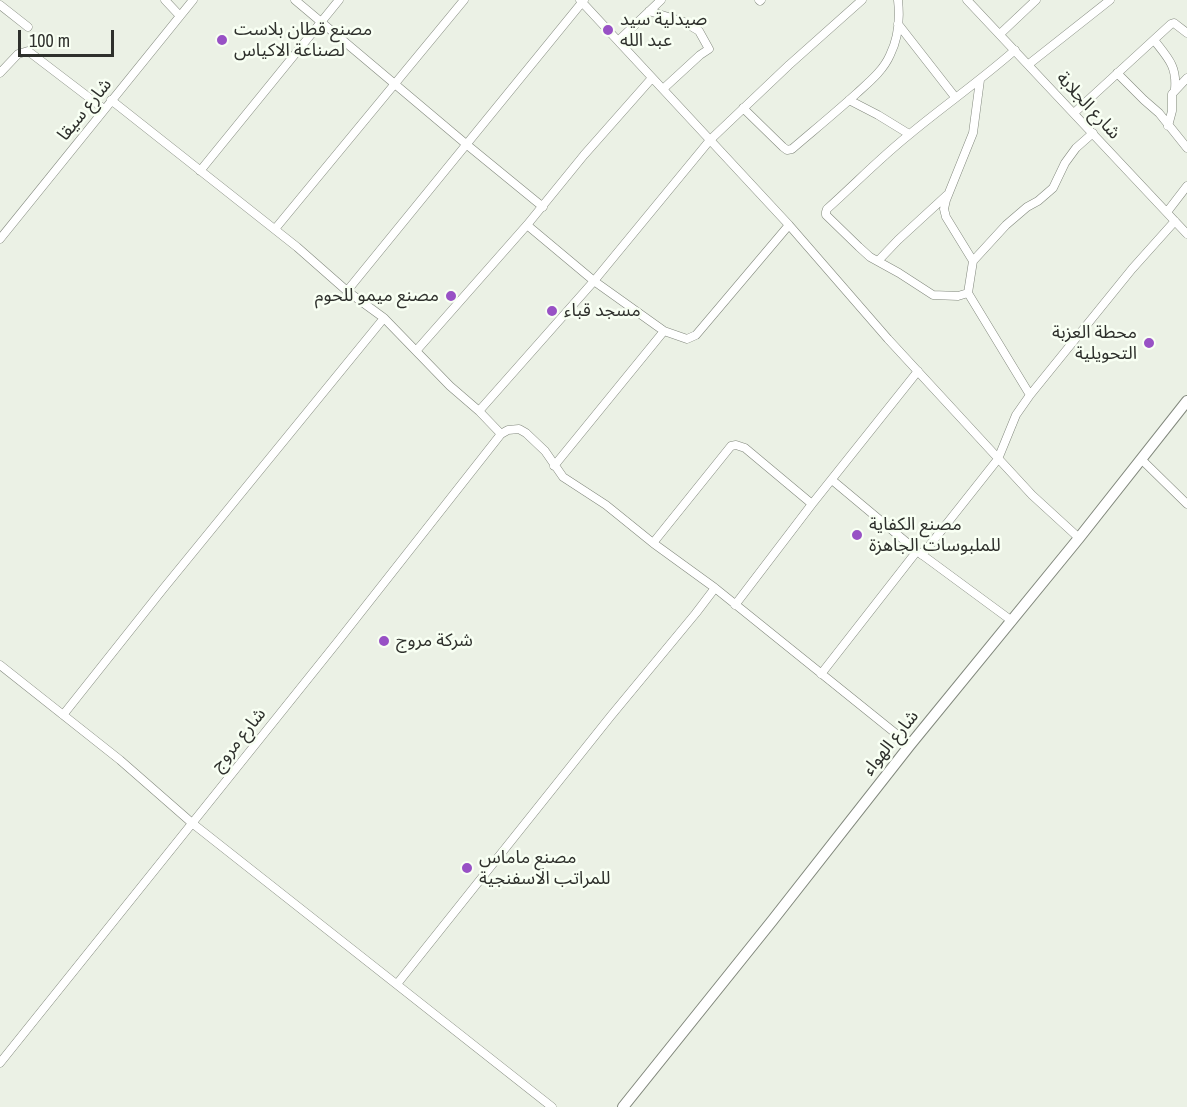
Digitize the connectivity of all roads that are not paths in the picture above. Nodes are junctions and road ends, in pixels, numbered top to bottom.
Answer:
1 (165, 0) edge
2 (193, 0) edge
3 (295, 0) edge
4 (339, 0) edge
5 (464, 0) edge
6 (661, 0) edge
7 (862, 0) edge
8 (898, 0) edge
9 (968, 0) edge
10 (1036, 0) edge
11 (1110, 0) edge
12 (582, 1) edge
13 (0, 5) edge
14 (649, 11) junction
15 (180, 16) junction
16 (321, 22) junction
17 (898, 24) junction
18 (28, 27) dead end
19 (1187, 33) edge
20 (1000, 34) junction
21 (618, 40) junction
22 (1154, 40) junction
23 (1015, 50) junction
24 (1029, 64) junction
25 (0, 73) edge
26 (1117, 73) junction
27 (652, 78) junction
28 (1187, 78) edge
29 (980, 80) junction
30 (394, 84) junction
31 (663, 89) junction
32 (1175, 89) junction
33 (955, 97) junction
34 (111, 100) junction
35 (849, 100) junction
36 (743, 108) junction
37 (104, 109) junction
38 (1074, 113) junction
39 (1168, 126) junction
40 (1093, 133) junction
41 (909, 134) junction
42 (710, 140) junction
43 (466, 144) junction
44 (1187, 148) edge
45 (200, 171) junction
46 (1187, 186) edge
47 (950, 192) junction
48 (543, 207) junction
49 (1167, 212) junction
50 (1175, 221) junction
51 (527, 225) junction
52 (789, 225) junction
53 (275, 229) junction
54 (1187, 234) edge
55 (0, 239) edge
56 (878, 261) junction
57 (973, 261) junction
58 (594, 281) junction
59 (347, 291) junction
60 (968, 293) junction
61 (384, 318) junction
62 (664, 331) junction
63 (416, 351) junction
64 (918, 371) junction
65 (1030, 395) junction
66 (1187, 401) edge
67 (479, 411) junction
68 (501, 434) junction
69 (998, 459) junction
70 (1141, 459) junction
71 (554, 466) junction
72 (832, 480) junction
73 (812, 504) junction
74 (1187, 504) edge
75 (1079, 537) junction
76 (653, 543) junction
77 (920, 553) junction
78 (714, 588) junction
79 (735, 605) junction
80 (1012, 621) junction
81 (0, 665) edge
82 (821, 674) junction
83 (63, 715) junction
84 (910, 745) junction
85 (192, 823) junction
86 (397, 984) junction
87 (0, 1063) edge
88 (552, 1107) edge
89 (624, 1107) edge

1 - 15 street
2 - 15 street, شارع سيقا
3 - 16 street
4 - 16 street
5 - 30 street
6 - 14 street
7 - 36 street
8 - 17 street
9 - 20 street, شارع الجلابة
10 - 20 street
11 - 24 street
12 - 21 street
12 - 43 street
13 - 18 street
14 - 21 street
14 - 31 street
15 - 34 street, شارع سيقا
16 - 30 street
16 - 45 street
17 - 33 street
17 - 35 street
19 - 22 street
20 - 23 street, شارع الجلابة
21 - 27 street
22 - 26 street
22 - 32 street
23 - 24 street, شارع الجلابة
23 - 29 street
24 - 38 street, شارع الجلابة
25 - 37 street
26 - 38 street
26 - 39 street
27 - 31 street
27 - 48 street
28 - 32 street
29 - 33 street
29 - 47 street
30 - 43 street
30 - 53 street
31 - 42 street
32 - 39 street
33 - 41 street
34 - 37 street, شارع سيقا
34 - 45 street
35 - 36 street
35 - 41 street
36 - 42 street
37 - 55 street, شارع سيقا
38 - 40 street, شارع الجلابة
39 - 44 street
40 - 49 street, شارع الجلابة
40 - 57 street
41 - 56 street
42 - 52 street
42 - 58 street
43 - 48 street
43 - 59 street
45 - 53 street
46 - 49 street
47 - 56 street
47 - 57 street
48 - 51 street
49 - 50 street, شارع الجلابة
50 - 54 street, شارع الجلابة
50 - 65 street
51 - 58 street
51 - 63 street
52 - 62 street
52 - 64 street
53 - 59 street
56 - 60 street
57 - 60 street
58 - 62 street
58 - 67 street
59 - 61 street
60 - 65 street
61 - 63 street
61 - 83 street
62 - 71 street
63 - 67 street
64 - 69 street
64 - 72 street
65 - 69 street
66 - 70 street, شارع الهواء
67 - 68 street
68 - 71 street
68 - 85 street, شارع مروج
69 - 75 street
69 - 77 street
70 - 74 street
70 - 75 street, شارع الهواء
71 - 76 street
72 - 73 street
72 - 77 street
73 - 76 street
73 - 79 street
75 - 80 street, شارع الهواء
76 - 78 street
77 - 80 street
77 - 82 street
78 - 79 street
78 - 86 street
79 - 82 street
80 - 84 street, شارع الهواء
81 - 83 street
82 - 84 street
83 - 85 street
84 - 89 street, شارع الهواء
85 - 86 street
85 - 87 street, شارع مروج
86 - 88 street

